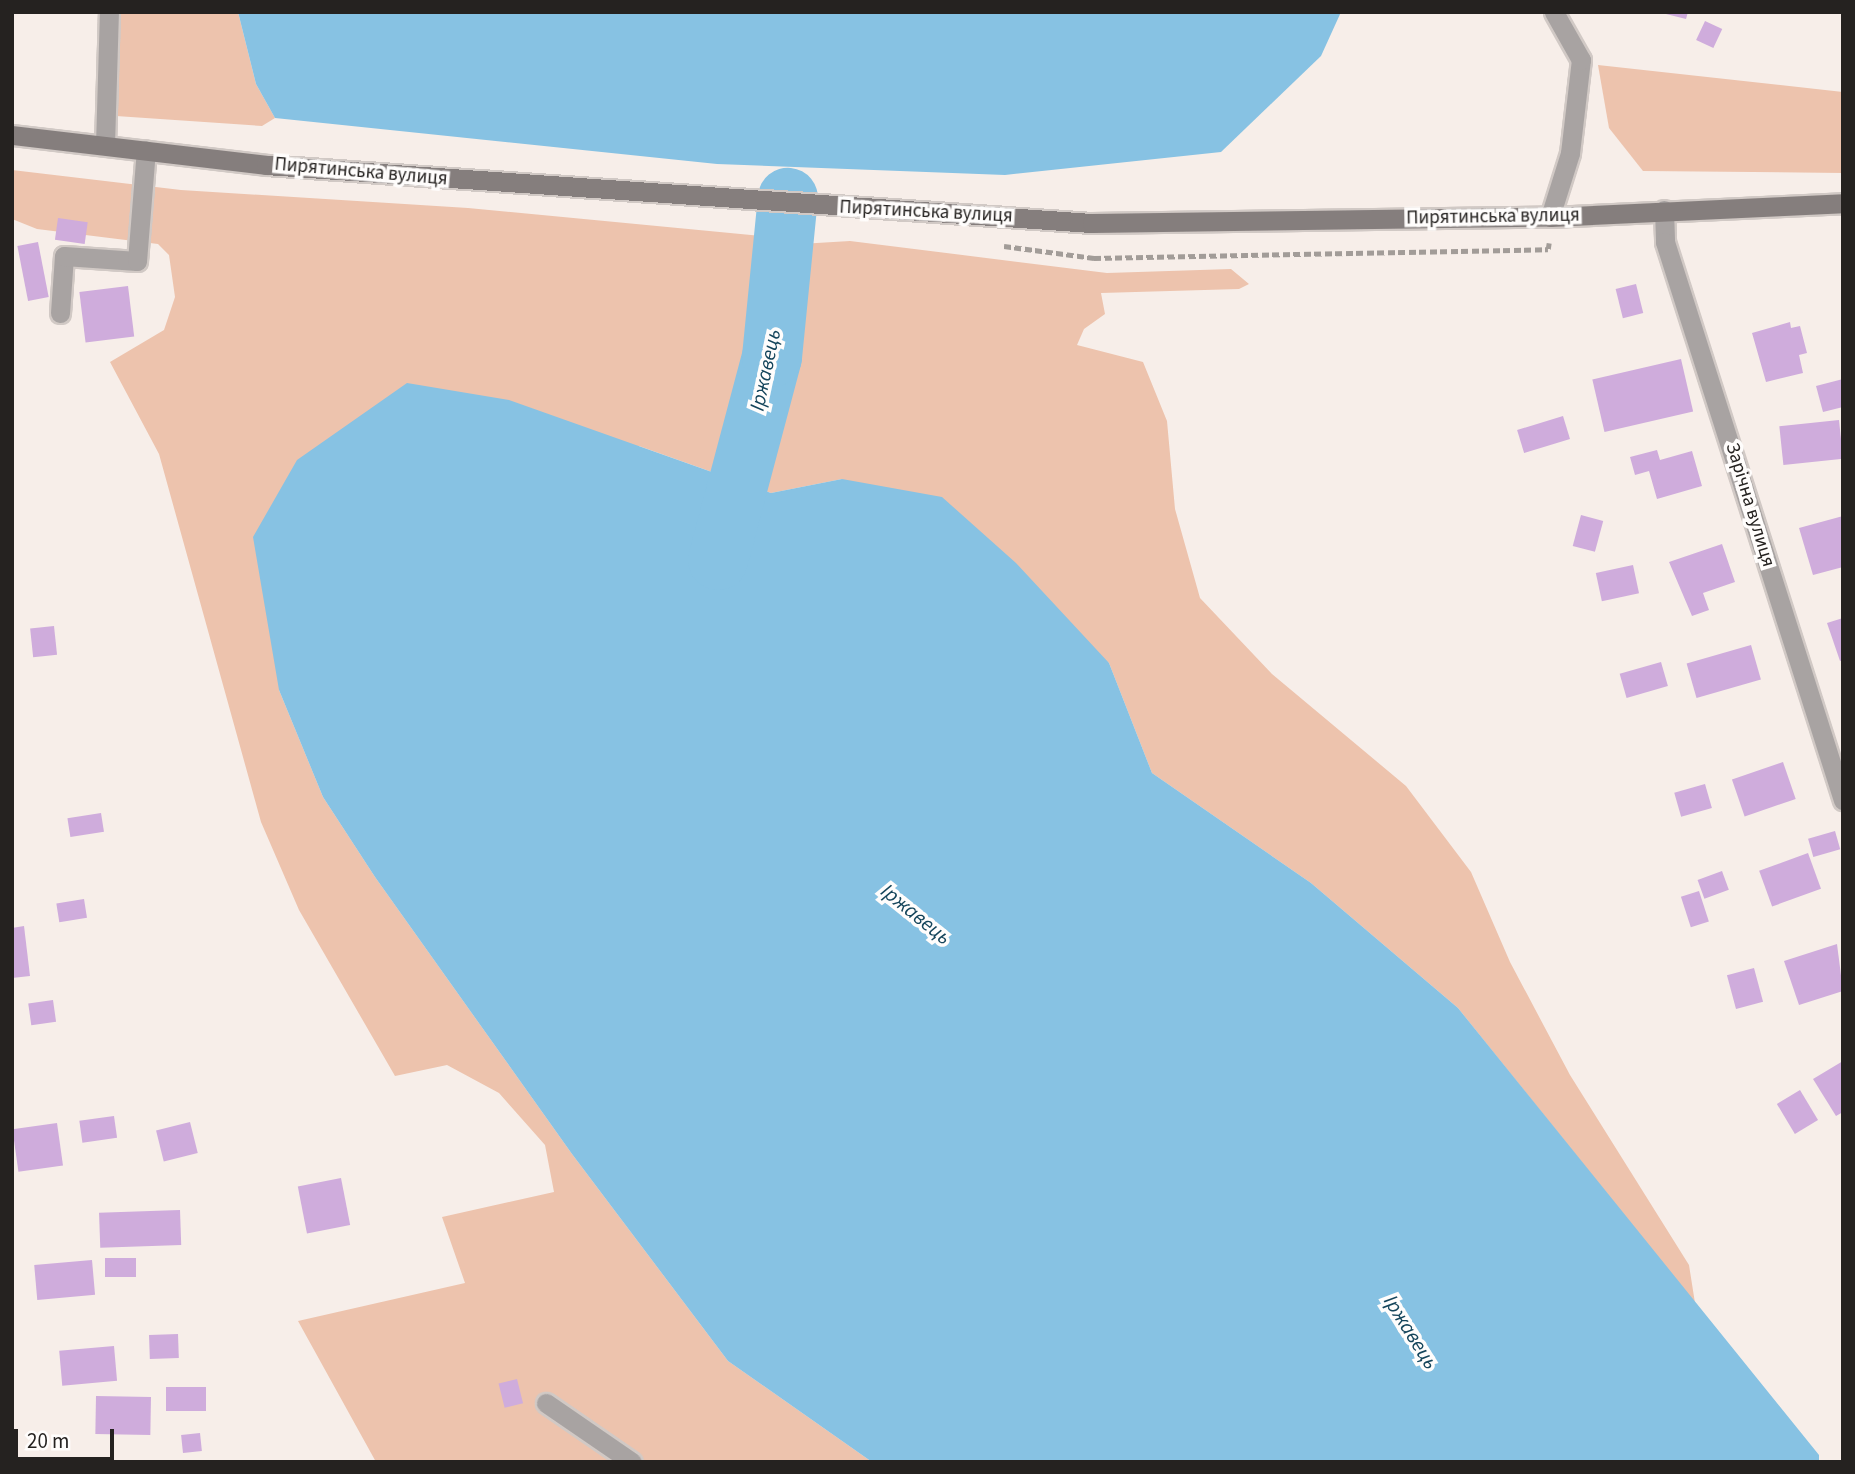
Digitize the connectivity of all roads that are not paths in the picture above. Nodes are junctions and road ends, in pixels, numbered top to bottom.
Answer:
1 (109, 12) edge
2 (1554, 12) edge
3 (12, 135) edge
4 (105, 145) junction
5 (146, 150) junction
6 (1843, 203) edge
7 (1664, 211) junction
8 (1550, 218) junction
9 (60, 313) dead end
10 (1843, 800) edge
11 (546, 1403) dead end
12 (632, 1462) edge

1 - 4 street
2 - 8 street
3 - 4 main road, Пирятинська вулиця
4 - 5 main road, Пирятинська вулиця
5 - 8 main road, Пирятинська вулиця
5 - 9 street
6 - 7 main road, Пирятинська вулиця
7 - 8 main road, Пирятинська вулиця
7 - 10 street, Зарічна вулиця
11 - 12 street

